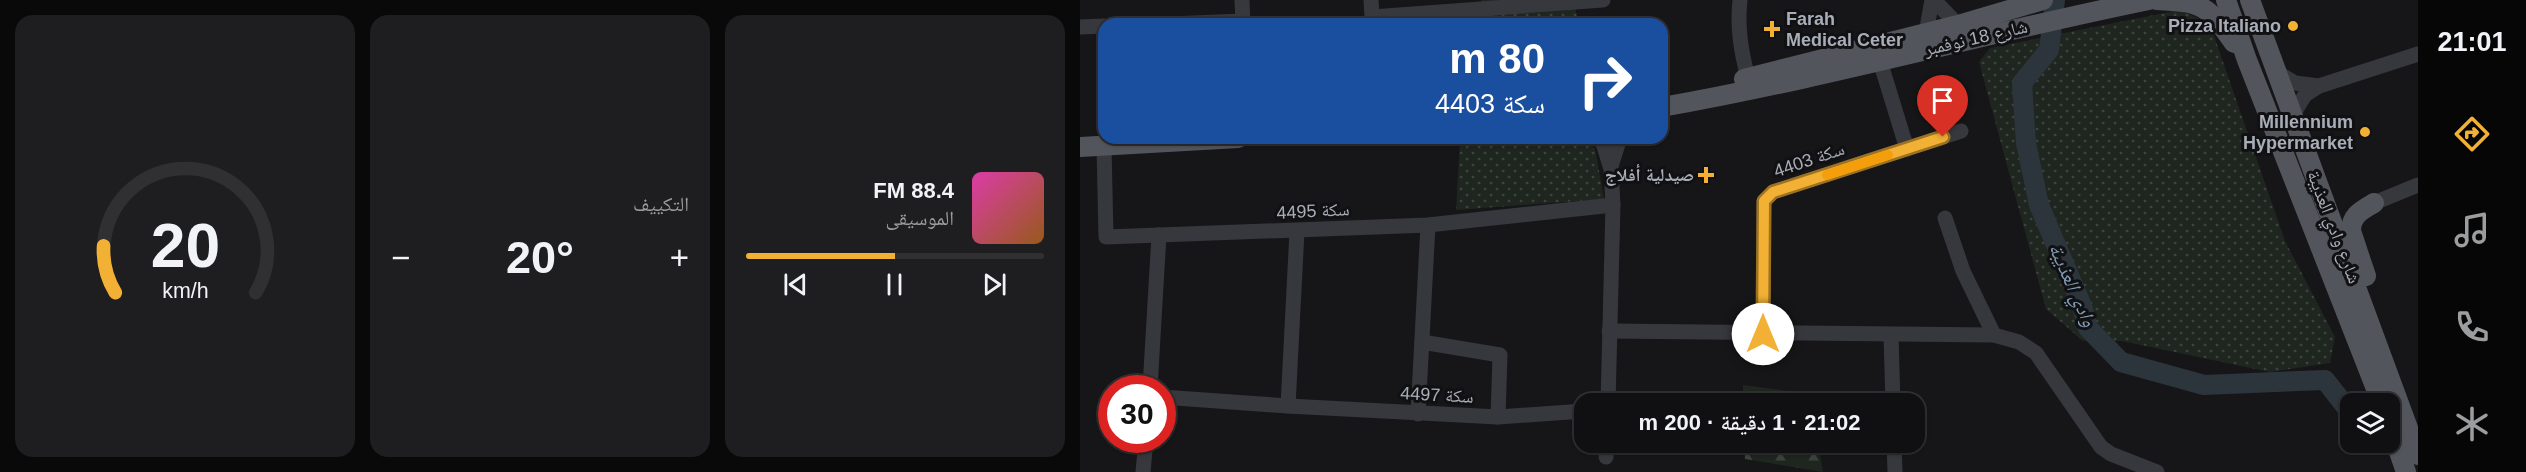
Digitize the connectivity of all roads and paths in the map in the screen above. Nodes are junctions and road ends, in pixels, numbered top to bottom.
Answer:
1 (1242, 0) edge
2 (1371, 0) edge
3 (1603, 0) edge
4 (1740, 0) edge
5 (1933, 0) edge
6 (2043, 0) edge
7 (2156, 0) edge
8 (2226, 0) edge
9 (2250, 0) edge
10 (2262, 0) edge
11 (2141, 2) edge
12 (1493, 17) edge
13 (1243, 18) edge
14 (2001, 22) junction
15 (1958, 25) junction
16 (1098, 26) edge
17 (1080, 27) edge
18 (1926, 33) junction
19 (2418, 54) edge
20 (2247, 60) junction
21 (1880, 61) junction
22 (2272, 63) junction
23 (1748, 78) junction
24 (2319, 86) junction
25 (1668, 95) edge
26 (1668, 106) edge
27 (2292, 116) junction
28 (1961, 131) dead end
29 (1080, 134) edge
30 (1098, 138) edge
31 (1098, 141) edge
32 (1104, 144) edge
33 (1603, 144) edge
34 (1618, 144) edge
35 (1080, 147) edge
36 (1907, 148) junction
37 (1611, 169) junction
38 (2418, 185) edge
39 (2323, 200) junction
40 (2374, 203) junction
41 (1613, 206) junction
42 (1945, 218) dead end
43 (1428, 225) junction
44 (1297, 231) junction
45 (1159, 236) junction
46 (2369, 319) junction
47 (1609, 331) junction
48 (1763, 334) junction
49 (1891, 335) junction
50 (1994, 335) junction
51 (1422, 342) junction
52 (1151, 375) edge
53 (2383, 390) edge
54 (1608, 393) edge
55 (1893, 393) edge
56 (1176, 398) edge
57 (1288, 406) junction
58 (1574, 412) edge
59 (1418, 414) junction
60 (1498, 417) junction
61 (1145, 453) edge
62 (1894, 453) edge
63 (2399, 453) edge
64 (2418, 455) edge
65 (1143, 472) edge
66 (1895, 472) edge
67 (2157, 472) edge
68 (2406, 472) edge

1 - 13 street
2 - 12 street
3 - 12 street
4 - 23 street
5 - 15 street
5 - 18 street
6 - 14 main road, شارع 18 نوفمبر
7 - 20 main road
8 - 20 main road, شارع وادي العذيبة
9 - 22 main road, شارع وادي العذيبة
10 - 22 main road
11 - 14 main road, شارع 18 نوفمبر
14 - 15 main road, شارع 18 نوفمبر
14 - 21 main road, شارع 18 نوفمبر
15 - 18 main road, شارع 18 نوفمبر
16 - 17 street
18 - 23 main road, شارع 18 نوفمبر
19 - 24 street
20 - 53 main road, شارع وادي العذيبة
21 - 26 main road, شارع 18 نوفمبر
21 - 36 street
22 - 24 street
22 - 27 main road, شارع وادي العذيبة
23 - 25 main road, شارع 18 نوفمبر
24 - 27 street
27 - 39 main road, شارع وادي العذيبة
28 - 36 street, سكة 4403
29 - 30 main road
31 - 35 main road
32 - 45 street, سكة 4495
33 - 37 street
34 - 37 street
36 - 48 street, سكة 4403
37 - 41 street
38 - 40 street
39 - 40 main road
39 - 46 main road, شارع وادي العذيبة
40 - 46 main road
41 - 43 street, سكة 4495
41 - 47 street
42 - 50 street
43 - 44 street, سكة 4495
43 - 51 street
44 - 45 street, سكة 4495
44 - 57 street
45 - 52 street
46 - 53 main road, شارع وادي العذيبة
47 - 48 street
47 - 54 street
48 - 49 street
49 - 50 street
49 - 55 street
50 - 67 street
51 - 59 street
51 - 60 street
53 - 64 main road, شارع وادي العذيبة
56 - 57 street, سكة 4497
57 - 59 street, سكة 4497
58 - 60 street, سكة 4497
59 - 60 street, سكة 4497
61 - 65 street
62 - 66 street
63 - 68 main road

